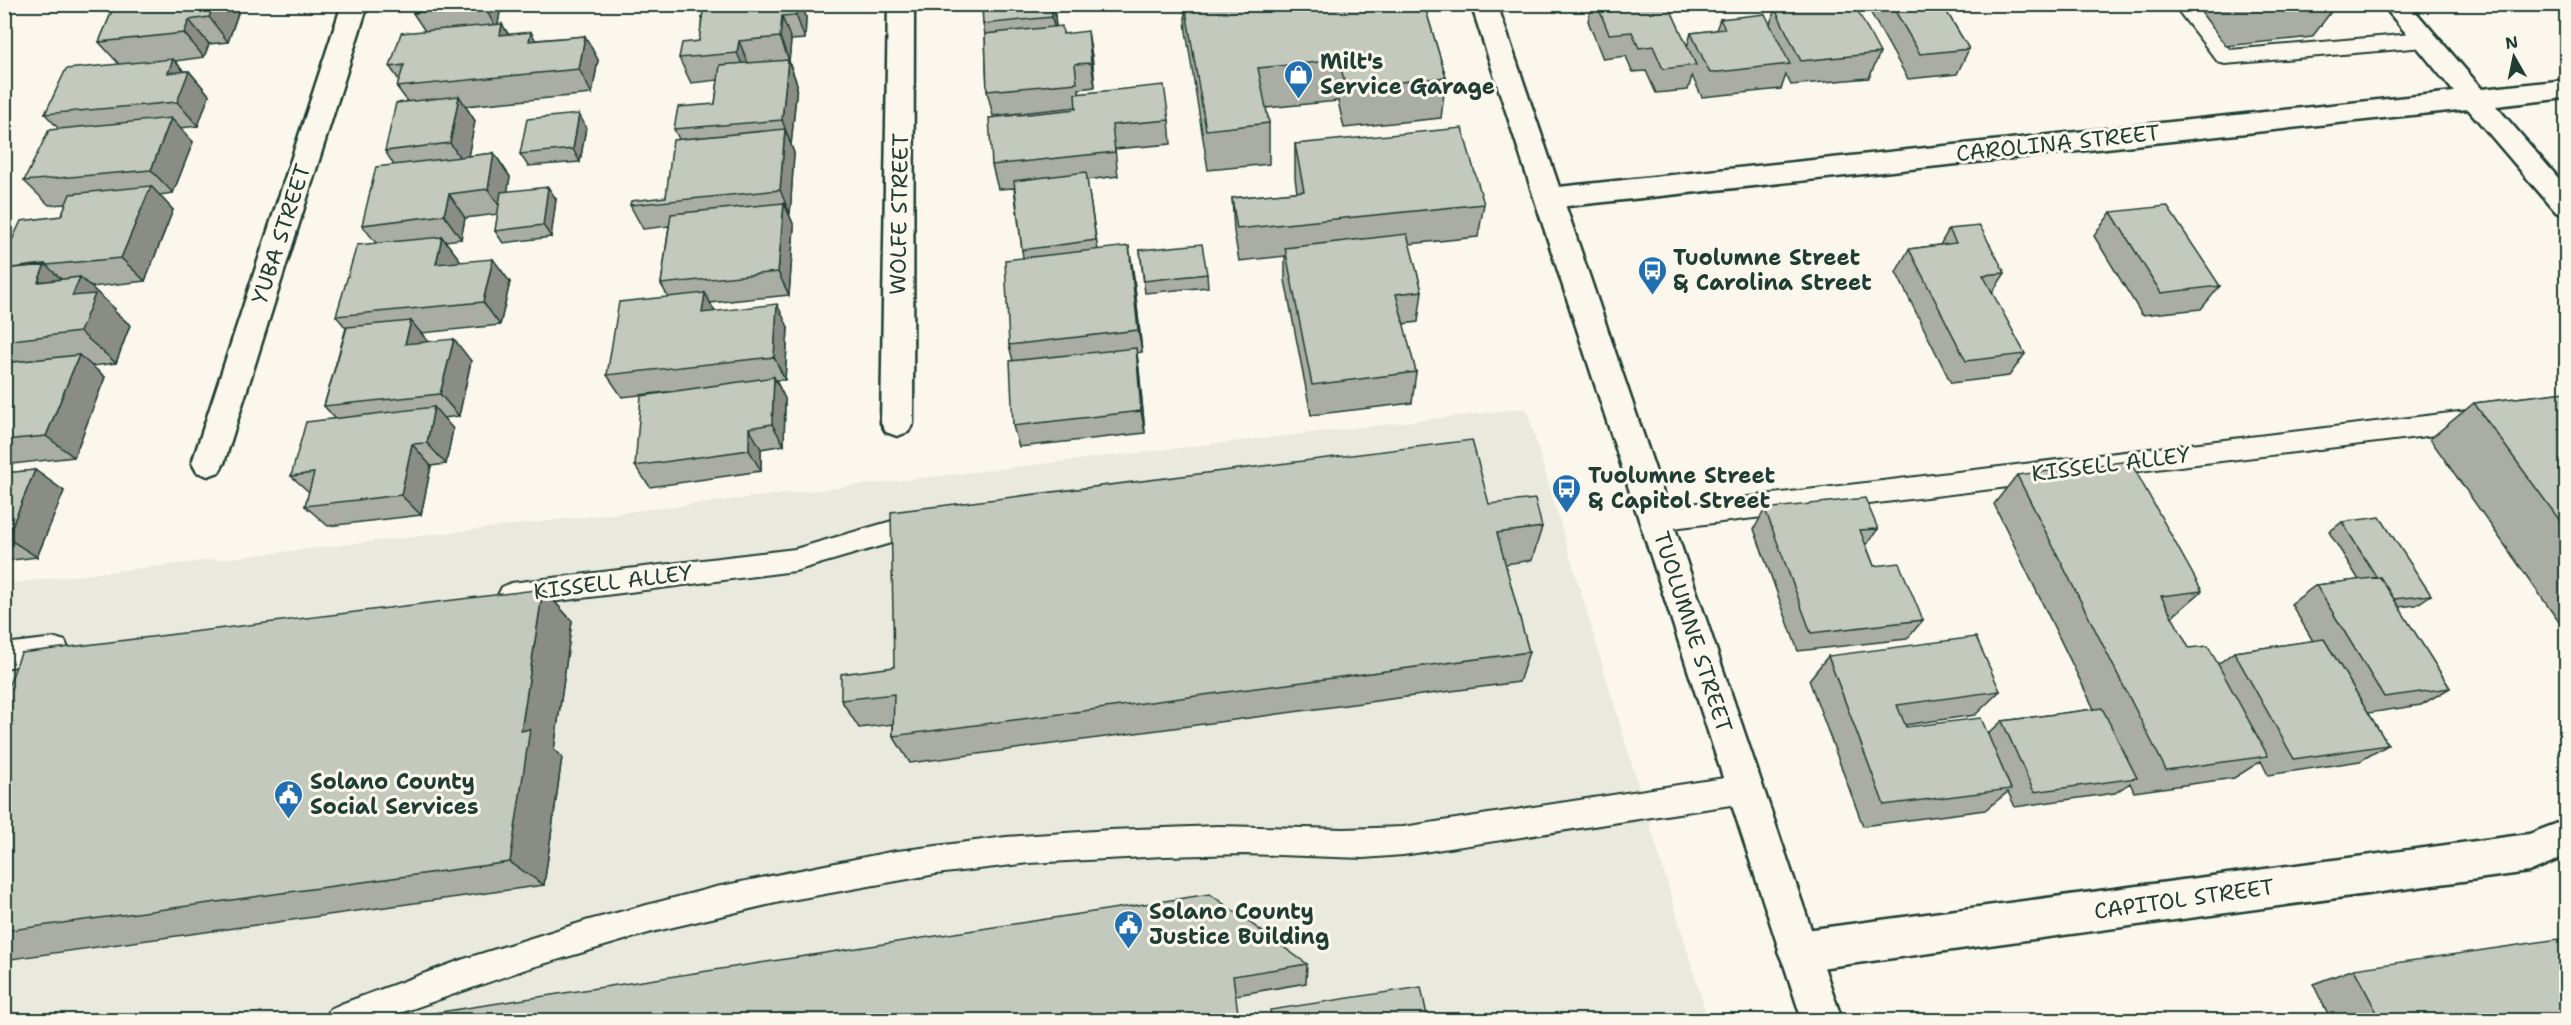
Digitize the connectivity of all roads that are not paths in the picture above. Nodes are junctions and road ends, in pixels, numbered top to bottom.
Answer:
1 (355, 4) edge
2 (901, 4) edge
3 (1484, 4) edge
4 (2182, 4) edge
5 (2394, 4) edge
6 (2424, 39) junction
7 (2566, 89) edge
8 (2473, 97) junction
9 (1549, 198) junction
10 (2566, 205) edge
11 (2507, 416) edge
12 (897, 423) dead end
13 (208, 463) dead end
14 (1656, 519) junction
15 (950, 520) edge
16 (488, 597) edge
17 (75, 648) edge
18 (4, 656) edge
19 (1744, 789) junction
20 (2566, 838) edge
21 (2529, 853) junction
22 (2566, 855) edge
23 (1798, 951) junction
24 (341, 1020) edge
25 (1822, 1020) edge

1 - 13 street, YUBA STREET
2 - 12 street, WOLFE STREET
3 - 9 street, TUOLUMNE STREET
4 - 6 lane
5 - 6 street
6 - 8 street
7 - 8 street, CAROLINA STREET
8 - 9 street, CAROLINA STREET
8 - 10 street
9 - 14 street, TUOLUMNE STREET
11 - 14 lane, KISSELL ALLEY
14 - 19 street, TUOLUMNE STREET
15 - 16 lane, KISSELL ALLEY
17 - 18 lane
19 - 23 street, TUOLUMNE STREET
19 - 24 lane
20 - 21 street, CAPITOL STREET
21 - 22 street
21 - 23 street, CAPITOL STREET
23 - 25 street, TUOLUMNE STREET

